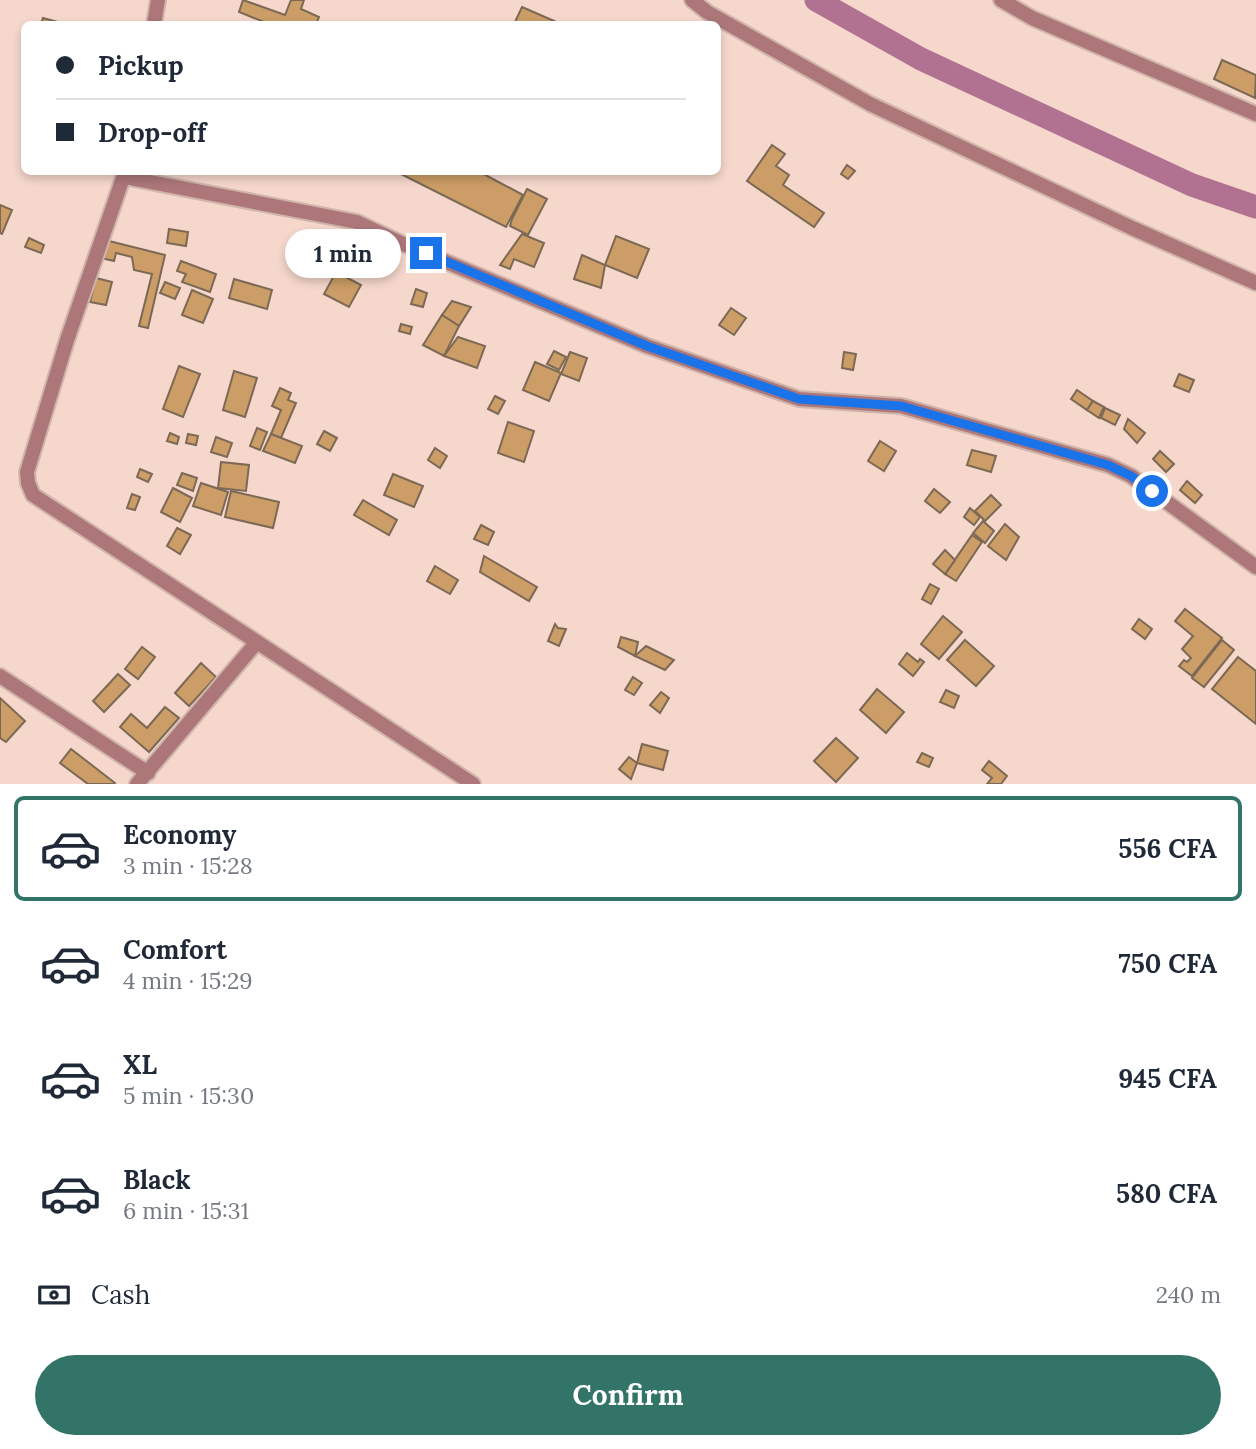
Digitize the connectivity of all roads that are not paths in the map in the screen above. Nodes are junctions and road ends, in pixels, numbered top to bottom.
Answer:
1 (159, 0) edge
2 (692, 0) edge
3 (1001, 0) edge
4 (155, 21) edge
5 (1256, 114) edge
6 (125, 175) edge
7 (130, 175) edge
8 (1256, 282) edge
9 (1256, 567) edge
10 (257, 642) junction
11 (0, 676) edge
12 (148, 773) junction
13 (137, 784) edge
14 (472, 784) edge

1 - 4 street
2 - 8 street
3 - 5 street
6 - 10 street
7 - 9 street
10 - 12 street
10 - 14 street
11 - 12 street
12 - 13 street

